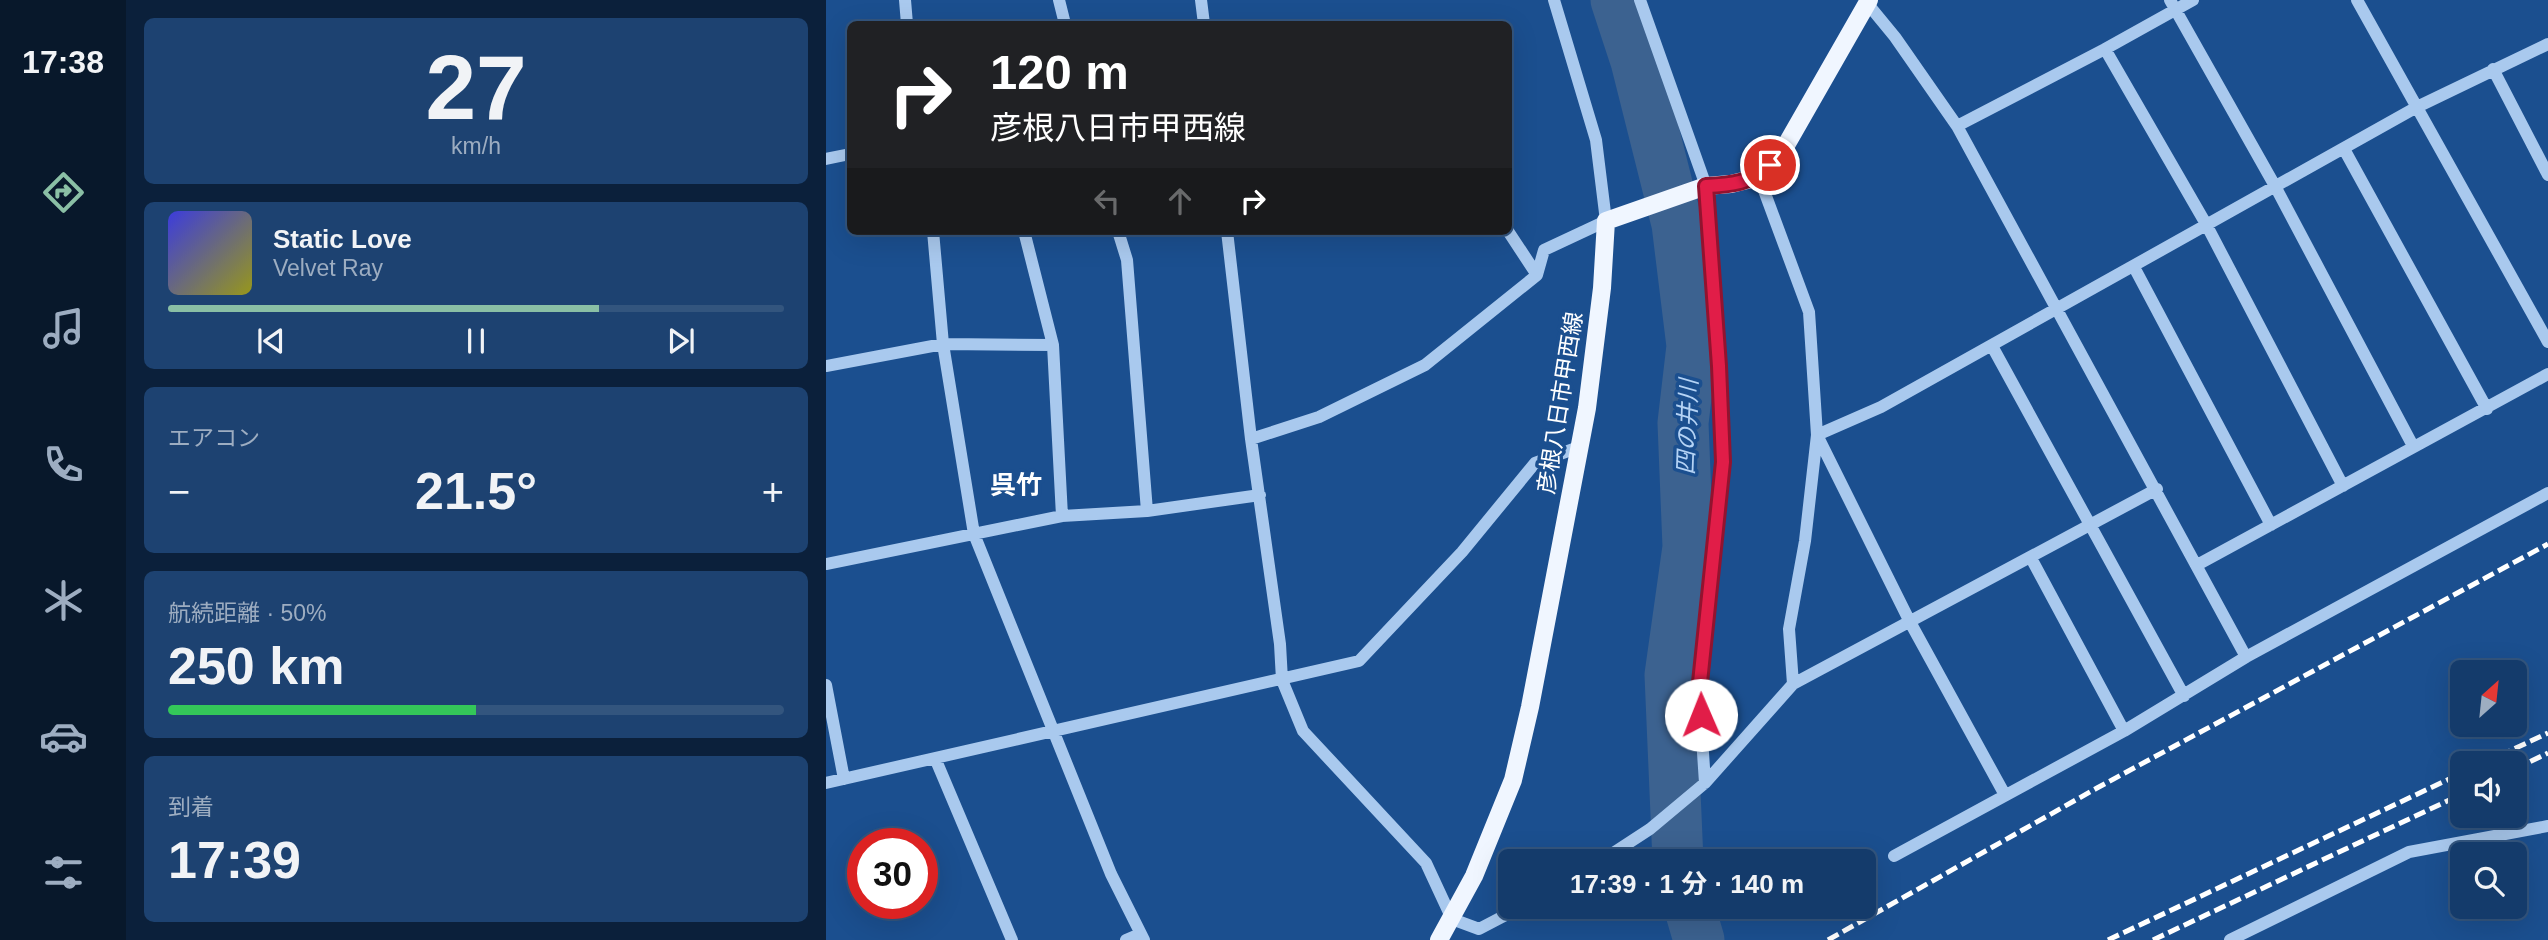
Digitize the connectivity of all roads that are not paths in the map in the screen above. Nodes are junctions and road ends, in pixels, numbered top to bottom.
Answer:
1 (905, 0) edge
2 (1059, 0) edge
3 (1201, 0) edge
4 (1554, 0) edge
5 (1640, 0) edge
6 (2193, 0) edge
7 (2357, 0) edge
8 (1868, 2) edge
9 (2172, 5) edge
10 (907, 21) edge
11 (1064, 21) edge
12 (1204, 21) edge
13 (2548, 44) edge
14 (2105, 49) junction
15 (2493, 69) junction
16 (2417, 107) junction
17 (1957, 126) junction
18 (2344, 149) junction
19 (847, 155) edge
20 (826, 159) edge
21 (2548, 175) edge
22 (1759, 177) junction
23 (2275, 186) junction
24 (1698, 189) junction
25 (1606, 221) junction
26 (2206, 224) junction
27 (933, 235) edge
28 (1025, 235) edge
29 (1119, 235) edge
30 (1227, 235) edge
31 (1511, 235) edge
32 (2134, 267) junction
33 (1536, 275) junction
34 (2058, 308) junction
35 (2543, 319) edge
36 (2548, 342) edge
37 (943, 344) junction
38 (1053, 345) junction
39 (1992, 346) junction
40 (826, 366) edge
41 (2548, 374) edge
42 (2487, 408) junction
43 (1817, 435) junction
44 (1251, 439) junction
45 (2413, 446) junction
46 (1579, 447) junction
47 (2343, 486) junction
48 (2157, 489) junction
49 (2548, 493) edge
50 (1260, 495) junction
51 (1147, 510) junction
52 (1062, 516) junction
53 (2090, 523) junction
54 (2271, 525) junction
55 (974, 534) junction
56 (2031, 558) junction
57 (826, 564) edge
58 (2197, 565) junction
59 (1910, 622) junction
60 (2246, 657) junction
61 (1282, 680) junction
62 (1793, 684) junction
63 (826, 685) edge
64 (2184, 696) junction
65 (1054, 731) junction
66 (2124, 731) junction
67 (935, 758) junction
68 (844, 779) junction
69 (826, 782) edge
70 (1701, 787) junction
71 (2005, 795) junction
72 (2548, 826) edge
73 (1619, 849) edge
74 (1894, 856) dead end
75 (1452, 919) junction
76 (1498, 919) edge
77 (1142, 937) edge
78 (1012, 940) edge
79 (1126, 940) edge
80 (1438, 940) edge
81 (2230, 940) edge

1 - 10 street
2 - 11 street
3 - 12 street
4 - 25 street
5 - 24 street
6 - 9 street
7 - 16 street
8 - 17 street
8 - 22 main road
9 - 14 street
9 - 23 street
13 - 15 street
14 - 17 street
14 - 26 street
15 - 16 street
15 - 21 street
16 - 18 street
16 - 35 street
17 - 34 street
18 - 23 street
18 - 42 street
19 - 20 street
22 - 24 main road
22 - 43 street
23 - 26 street
23 - 45 street
24 - 25 main road
24 - 70 street
25 - 33 street
25 - 46 main road, 彦根八日市甲西線
26 - 32 street
26 - 47 street
27 - 37 street
28 - 38 street
29 - 51 street
30 - 44 street
31 - 33 street
32 - 34 street
32 - 54 street
33 - 44 street
34 - 39 street
34 - 48 street
35 - 36 street
37 - 38 street
37 - 40 street
37 - 55 street
38 - 52 street
39 - 43 street
39 - 53 street
41 - 42 street
42 - 45 street
43 - 59 street
43 - 62 street
44 - 50 street
45 - 47 street
46 - 61 street
46 - 75 main road, 彦根八日市甲西線
47 - 54 street
48 - 53 street
48 - 58 street
49 - 60 street
50 - 51 street
50 - 61 street
51 - 52 street
52 - 55 street
53 - 56 street
53 - 64 street
54 - 58 street
55 - 57 street
55 - 65 street
56 - 59 street
56 - 66 street
58 - 60 street
59 - 62 street
59 - 71 street
60 - 64 street
61 - 65 street
61 - 75 street
62 - 70 street
63 - 68 street
64 - 66 street
65 - 67 street
65 - 77 street
66 - 71 street
67 - 68 street
67 - 78 street
68 - 69 street
70 - 73 street
71 - 74 street
72 - 81 street
75 - 76 street
75 - 80 main road, 彦根八日市甲西線
77 - 79 street

